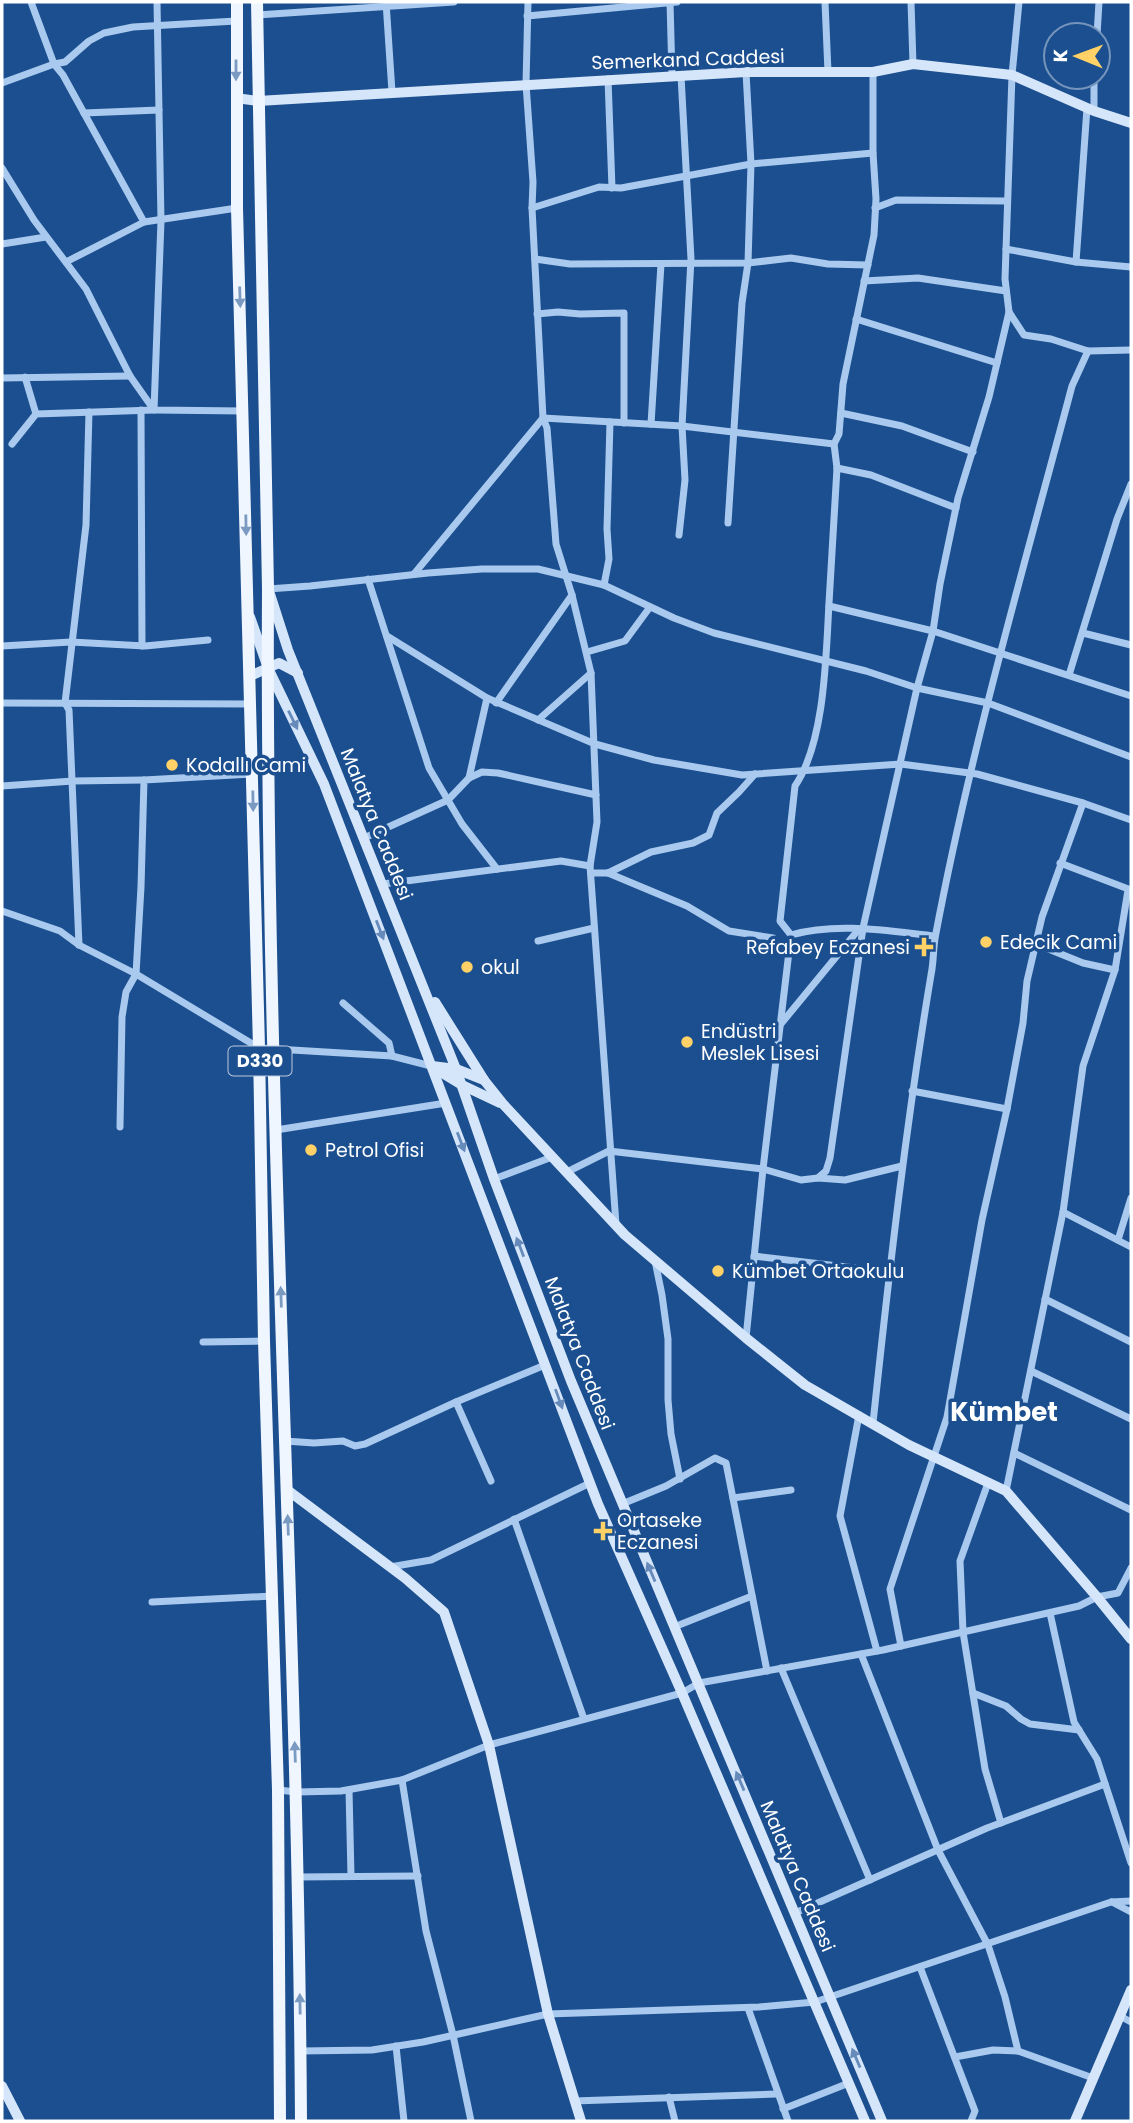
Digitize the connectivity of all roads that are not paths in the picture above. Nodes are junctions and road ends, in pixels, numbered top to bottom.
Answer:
1 (31, 2) edge
2 (157, 2) edge
3 (237, 2) edge
4 (454, 2) edge
5 (527, 2) edge
6 (670, 2) edge
7 (677, 2) edge
8 (825, 2) edge
9 (911, 2) edge
10 (1019, 2) edge
11 (1099, 2) edge
12 (386, 4) edge
13 (257, 8) edge
14 (527, 16) junction
15 (236, 21) junction
16 (1098, 21) edge
17 (157, 26) junction
18 (54, 64) junction
19 (913, 64) junction
20 (746, 72) junction
21 (828, 72) junction
22 (873, 72) junction
23 (1012, 75) junction
24 (677, 76) junction
25 (608, 79) junction
26 (2, 83) edge
27 (526, 84) junction
28 (1093, 91) edge
29 (392, 92) junction
30 (236, 98) junction
31 (258, 101) junction
32 (159, 110) junction
33 (1091, 110) junction
34 (84, 113) junction
35 (1131, 122) edge
36 (873, 153) junction
37 (751, 164) junction
38 (2, 168) edge
39 (687, 175) junction
40 (611, 188) junction
41 (1006, 201) junction
42 (237, 208) junction
43 (532, 208) junction
44 (875, 208) junction
45 (161, 221) junction
46 (144, 222) junction
47 (46, 237) junction
48 (2, 244) edge
49 (1006, 250) junction
50 (535, 258) junction
51 (1076, 261) junction
52 (66, 262) junction
53 (691, 263) junction
54 (748, 263) junction
55 (661, 264) junction
56 (868, 265) junction
57 (1131, 267) edge
58 (864, 281) junction
59 (1006, 291) junction
60 (1009, 312) junction
61 (537, 314) junction
62 (856, 319) junction
63 (1088, 351) junction
64 (1131, 351) edge
65 (998, 363) junction
66 (130, 376) junction
67 (25, 377) junction
68 (2, 378) edge
69 (141, 410) junction
70 (155, 410) junction
71 (243, 411) junction
72 (89, 412) junction
73 (841, 413) junction
74 (36, 414) junction
75 (543, 418) junction
76 (610, 422) junction
77 (624, 423) junction
78 (651, 424) junction
79 (682, 426) junction
80 (734, 432) junction
81 (834, 443) junction
82 (12, 444) dead end
83 (972, 452) junction
84 (837, 468) junction
85 (1131, 484) edge
86 (956, 508) junction
87 (728, 523) dead end
88 (679, 535) dead end
89 (414, 574) junction
90 (567, 576) junction
91 (368, 579) junction
92 (604, 585) junction
93 (268, 589) junction
94 (572, 595) junction
95 (829, 606) junction
96 (650, 607) junction
97 (248, 611) junction
98 (933, 631) junction
99 (1083, 633) junction
100 (387, 636) junction
101 (208, 640) dead end
102 (71, 642) junction
103 (1131, 645) edge
104 (2, 646) edge
105 (142, 646) junction
106 (587, 652) junction
107 (1001, 653) junction
108 (827, 662) junction
109 (268, 668) junction
110 (591, 673) junction
111 (298, 674) junction
112 (1069, 675) junction
113 (250, 676) junction
114 (917, 688) junction
115 (1131, 695) edge
116 (486, 698) junction
117 (496, 702) junction
118 (2, 703) edge
119 (65, 703) junction
120 (988, 703) junction
121 (251, 704) junction
122 (538, 720) junction
123 (595, 744) junction
124 (1131, 757) edge
125 (901, 764) junction
126 (804, 772) junction
127 (971, 773) junction
128 (253, 774) junction
129 (755, 774) junction
130 (469, 778) junction
131 (144, 780) junction
132 (73, 781) junction
133 (2, 786) edge
134 (596, 795) junction
135 (448, 800) junction
136 (1083, 803) junction
137 (1131, 820) edge
138 (364, 838) junction
139 (1060, 863) junction
140 (497, 869) junction
141 (590, 869) junction
142 (608, 873) junction
143 (383, 884) junction
144 (1130, 890) edge
145 (2, 911) edge
146 (594, 928) junction
147 (861, 928) junction
148 (790, 935) junction
149 (935, 936) junction
150 (773, 938) dead end
151 (538, 941) dead end
152 (1036, 944) junction
153 (79, 945) junction
154 (417, 970) junction
155 (1115, 970) junction
156 (136, 974) junction
157 (343, 1003) dead end
158 (780, 1026) junction
159 (259, 1048) junction
160 (274, 1049) junction
161 (392, 1056) junction
162 (432, 1066) junction
163 (456, 1069) junction
164 (484, 1080) junction
165 (462, 1085) junction
166 (912, 1091) junction
167 (446, 1103) junction
168 (504, 1105) junction
169 (1007, 1108) junction
170 (120, 1128) dead end
171 (276, 1130) junction
172 (609, 1151) junction
173 (552, 1157) junction
174 (902, 1166) junction
175 (763, 1169) junction
176 (567, 1172) junction
177 (818, 1178) junction
178 (494, 1179) junction
179 (1131, 1198) edge
180 (1063, 1213) junction
181 (616, 1225) junction
182 (1118, 1240) junction
183 (1131, 1247) edge
184 (754, 1256) junction
185 (655, 1261) junction
186 (889, 1272) junction
187 (1045, 1299) junction
188 (747, 1338) junction
189 (264, 1341) junction
190 (203, 1342) dead end
191 (1131, 1342) edge
192 (545, 1365) junction
193 (1031, 1371) junction
194 (456, 1402) junction
195 (859, 1415) junction
196 (1131, 1419) edge
197 (873, 1423) junction
198 (285, 1441) junction
199 (1014, 1453) junction
200 (934, 1457) junction
201 (680, 1479) junction
202 (491, 1480) dead end
203 (590, 1483) junction
204 (988, 1483) junction
205 (286, 1489) junction
206 (791, 1490) dead end
207 (1006, 1492) junction
208 (733, 1498) junction
209 (622, 1504) junction
210 (1131, 1510) edge
211 (514, 1520) junction
212 (390, 1567) junction
213 (1131, 1568) edge
214 (273, 1596) junction
215 (752, 1596) junction
216 (1097, 1597) junction
217 (152, 1602) dead end
218 (1050, 1613) junction
219 (674, 1627) junction
220 (963, 1632) junction
221 (1131, 1639) edge
222 (901, 1646) junction
223 (877, 1651) junction
224 (861, 1654) junction
225 (781, 1668) junction
226 (767, 1671) junction
227 (699, 1683) junction
228 (682, 1693) junction
229 (973, 1693) junction
230 (584, 1719) junction
231 (1079, 1730) junction
232 (489, 1745) junction
233 (402, 1780) junction
234 (1105, 1784) junction
235 (278, 1790) junction
236 (349, 1790) junction
237 (297, 1792) junction
238 (1000, 1823) junction
239 (938, 1850) junction
240 (1131, 1863) edge
241 (418, 1875) junction
242 (351, 1876) junction
243 (298, 1877) junction
244 (870, 1880) junction
245 (1131, 1901) edge
246 (1111, 1902) junction
247 (1131, 1912) edge
248 (795, 1913) junction
249 (988, 1945) junction
250 (920, 1968) junction
251 (1131, 1990) edge
252 (831, 1998) junction
253 (815, 2003) junction
254 (748, 2008) junction
255 (548, 2014) junction
256 (1120, 2016) junction
257 (1131, 2022) edge
258 (453, 2035) junction
259 (396, 2046) junction
260 (301, 2051) junction
261 (1018, 2051) junction
262 (955, 2057) junction
263 (1093, 2078) junction
264 (849, 2083) junction
265 (2, 2086) edge
266 (777, 2094) junction
267 (669, 2097) junction
268 (574, 2101) junction
269 (783, 2109) junction
270 (20, 2121) edge
271 (280, 2121) edge
272 (301, 2121) edge
273 (404, 2121) edge
274 (471, 2121) edge
275 (581, 2121) edge
276 (675, 2121) edge
277 (788, 2121) edge
278 (866, 2121) edge
279 (882, 2121) edge
280 (971, 2121) edge
281 (1075, 2121) edge

1 - 18 street
2 - 17 street
3 - 15 main road, D330
4 - 12 street
5 - 14 street
6 - 7 street
6 - 14 street
6 - 24 street
8 - 21 street
9 - 19 street
10 - 23 street
11 - 16 street
12 - 13 street
12 - 29 street
13 - 31 main road, D330
14 - 27 street
15 - 17 street
15 -> 30 main road, D330
17 - 18 street
17 - 32 street
18 - 26 street
18 - 34 street
19 - 22 street, Semerkand Caddesi
19 - 23 street, Semerkand Caddesi
20 - 21 street, Semerkand Caddesi
20 - 24 street, Semerkand Caddesi
20 - 37 street
21 - 22 street, Semerkand Caddesi
22 - 36 street
23 - 33 street, Semerkand Caddesi
23 - 41 street
24 - 25 street, Semerkand Caddesi
24 - 39 street
25 - 27 street, Semerkand Caddesi
25 - 40 street
27 - 29 street, Semerkand Caddesi
27 - 43 street
28 - 33 street
29 - 31 street, Semerkand Caddesi
30 - 31 street, Semerkand Caddesi
30 - 42 main road, D330
31 - 93 main road, D330
32 - 34 street
32 - 45 street
33 - 35 street, Semerkand Caddesi
33 - 51 street
34 - 46 street
36 - 37 street
36 - 44 street
37 - 39 street
37 - 54 street
38 - 47 street
39 - 40 street
39 - 53 street
40 - 43 street
41 - 44 street
41 - 49 street
42 - 45 street
42 -> 71 main road, D330
43 - 50 street
44 - 56 street
45 - 46 street
45 - 70 street
46 - 52 street
47 - 48 street
47 - 52 street
49 - 51 street
49 - 59 street
50 - 55 street
50 - 61 street
51 - 57 street
52 - 66 street
53 - 54 street
53 - 55 street
53 - 79 street
54 - 56 street
54 - 80 street
55 - 78 street
56 - 58 street
58 - 59 street
58 - 62 street
59 - 60 street
60 - 63 street
60 - 65 street
61 - 75 street
61 - 77 street
62 - 65 street
62 - 73 street
63 - 64 street
63 - 107 street
65 - 83 street
66 - 67 street
66 - 70 street
67 - 68 street
67 - 74 street
69 - 70 street
69 - 72 street
69 - 105 street
70 - 71 street
71 -> 97 main road, D330
72 - 74 street
72 - 102 street
73 - 81 street
73 - 83 street
74 - 82 street
75 - 76 street
75 - 89 street
75 - 90 street
76 - 77 street
76 - 92 street
77 - 78 street
78 - 79 street
79 - 80 street
79 - 88 street
80 - 81 street
80 - 87 street
81 - 84 street
83 - 86 street
84 - 86 street
84 - 95 street
85 - 99 street
86 - 98 street
89 - 90 street
89 - 91 street
90 - 92 street
90 - 94 street
91 - 93 street
91 - 100 street
92 - 96 street
93 - 109 main road, D330
93 - 111 street, Malatya Caddesi
94 - 106 street
94 - 117 street
95 - 98 street
95 - 108 street
96 - 106 street
96 - 108 street
97 - 109 street
97 - 113 main road, D330
98 - 107 street
98 - 114 street
99 - 103 street
99 - 112 street
100 - 116 street
100 - 135 street
101 - 105 street
102 - 104 street
102 - 105 street
102 - 119 street
106 - 110 street
107 - 112 street
107 - 120 street
108 - 114 street
108 - 126 street
109 - 111 street
109 - 113 street
109 - 160 main road, D330
109 -> 162 street
110 - 122 street
110 - 123 street
111 - 138 street, Malatya Caddesi
112 - 115 street
113 - 121 main road, D330
114 - 120 street
114 - 125 street
116 - 117 street
116 - 130 street
117 - 122 street
118 - 119 street
119 - 121 street
119 - 132 street
120 - 124 street
120 - 127 street
121 - 128 main road, D330
122 - 123 street
123 - 129 street
123 - 134 street
125 - 126 street
125 - 127 street
125 - 147 street
126 - 129 street
126 - 148 street
127 - 136 street
127 - 149 street
128 - 131 street
128 -> 159 main road, D330
129 - 142 street
130 - 134 street
130 - 135 street
131 - 132 street
131 - 156 street
132 - 133 street
132 - 153 street
134 - 141 street
135 - 138 street
135 - 140 street
136 - 137 street
136 - 139 street
138 - 143 street, Malatya Caddesi
139 - 144 street
139 - 152 street
140 - 141 street
140 - 143 street
141 - 142 street
141 - 146 street
142 - 150 street
143 - 154 street, Malatya Caddesi
144 - 155 street
145 - 153 street
146 - 151 street
146 - 172 street
147 - 148 street
147 - 149 street
147 - 158 street
147 - 177 street
148 - 158 street
149 - 166 street
152 - 155 street
152 - 169 street
153 - 156 street
154 - 163 street, Malatya Caddesi
154 - 164 street
155 - 180 street
156 - 159 street
156 - 170 street
157 - 161 street
158 - 175 street
159 - 160 street
159 - 189 main road, D330
160 - 161 street
160 - 171 main road, D330
161 - 162 street
162 - 163 street
162 - 165 street
162 - 167 street
163 - 164 street
163 - 165 street, Malatya Caddesi
164 - 168 street
165 - 168 street
165 - 178 street, Malatya Caddesi
166 - 169 street
166 - 174 street
167 - 171 street
167 -> 192 street
168 - 173 street
169 - 200 street
198 -> 171 main road, D330
172 - 175 street
172 - 176 street
172 - 181 street
173 - 176 street
173 - 178 street
174 - 177 street
174 - 186 street
175 - 177 street
175 - 184 street
176 - 181 street
209 -> 178 street, Malatya Caddesi
179 - 182 street
180 - 182 street
180 - 187 street
181 - 185 street
182 - 183 street
184 - 186 street
184 - 188 street
185 - 188 street
185 - 201 street
186 - 197 street
187 - 191 street
187 - 193 street
188 - 195 street
189 - 190 street
189 - 214 main road, D330
192 - 194 street
192 -> 203 street
193 - 196 street
193 - 199 street
194 - 198 street
194 - 202 street
195 - 197 street
195 - 223 street
197 - 200 street
198 - 205 main road, D330
199 - 207 street
199 - 210 street
200 - 204 street
200 - 222 street
201 - 208 street
201 - 209 street
203 - 211 street
203 - 228 street
204 - 207 street
204 - 220 street
205 - 212 street
237 -> 205 main road, D330
206 - 208 street
207 - 216 street
208 - 215 street
219 -> 209 street, Malatya Caddesi
211 - 212 street
211 - 230 street
212 - 232 street
213 - 216 street
214 - 217 street
214 - 235 main road, D330
215 - 219 street
215 - 226 street
216 - 218 street
216 - 221 street
218 - 220 street
218 - 231 street
219 - 227 street, Malatya Caddesi
220 - 222 street
220 - 229 street
222 - 223 street
223 - 224 street
224 - 225 street
224 - 239 street
225 - 226 street
225 - 244 street
226 - 227 street
227 - 228 street
248 -> 227 street, Malatya Caddesi
228 - 230 street
228 - 253 street
229 - 231 street
229 - 238 street
230 - 232 street
231 - 234 street
232 - 233 street
232 - 255 street
233 - 236 street
233 - 241 street
234 - 238 street
234 - 240 street
235 - 237 street
235 - 271 main road, D330
236 - 237 street
236 - 242 street
237 - 243 main road, D330
238 - 239 street
239 - 244 street
239 - 249 street
241 - 242 street
241 - 258 street
242 - 243 street
260 -> 243 main road, D330
244 - 248 street
245 - 246 street
246 - 247 street
246 - 249 street
248 - 252 street, Malatya Caddesi
249 - 250 street
249 - 261 street
250 - 252 street
250 - 262 street
251 - 256 street
252 - 253 street
279 -> 252 street, Malatya Caddesi
253 - 254 street
253 - 264 street
254 - 255 street
254 - 266 street
255 - 258 street
255 - 268 street
256 - 257 street
256 - 263 street
258 - 259 street
258 - 274 street
259 - 260 street
259 - 273 street
260 - 272 main road, D330
261 - 262 street
261 - 263 street
262 - 280 street
263 - 281 street
264 - 269 street
264 - 278 street
265 - 270 street
266 - 267 street
266 - 269 street
267 - 268 street
267 - 276 street
268 - 275 street
269 - 277 street

